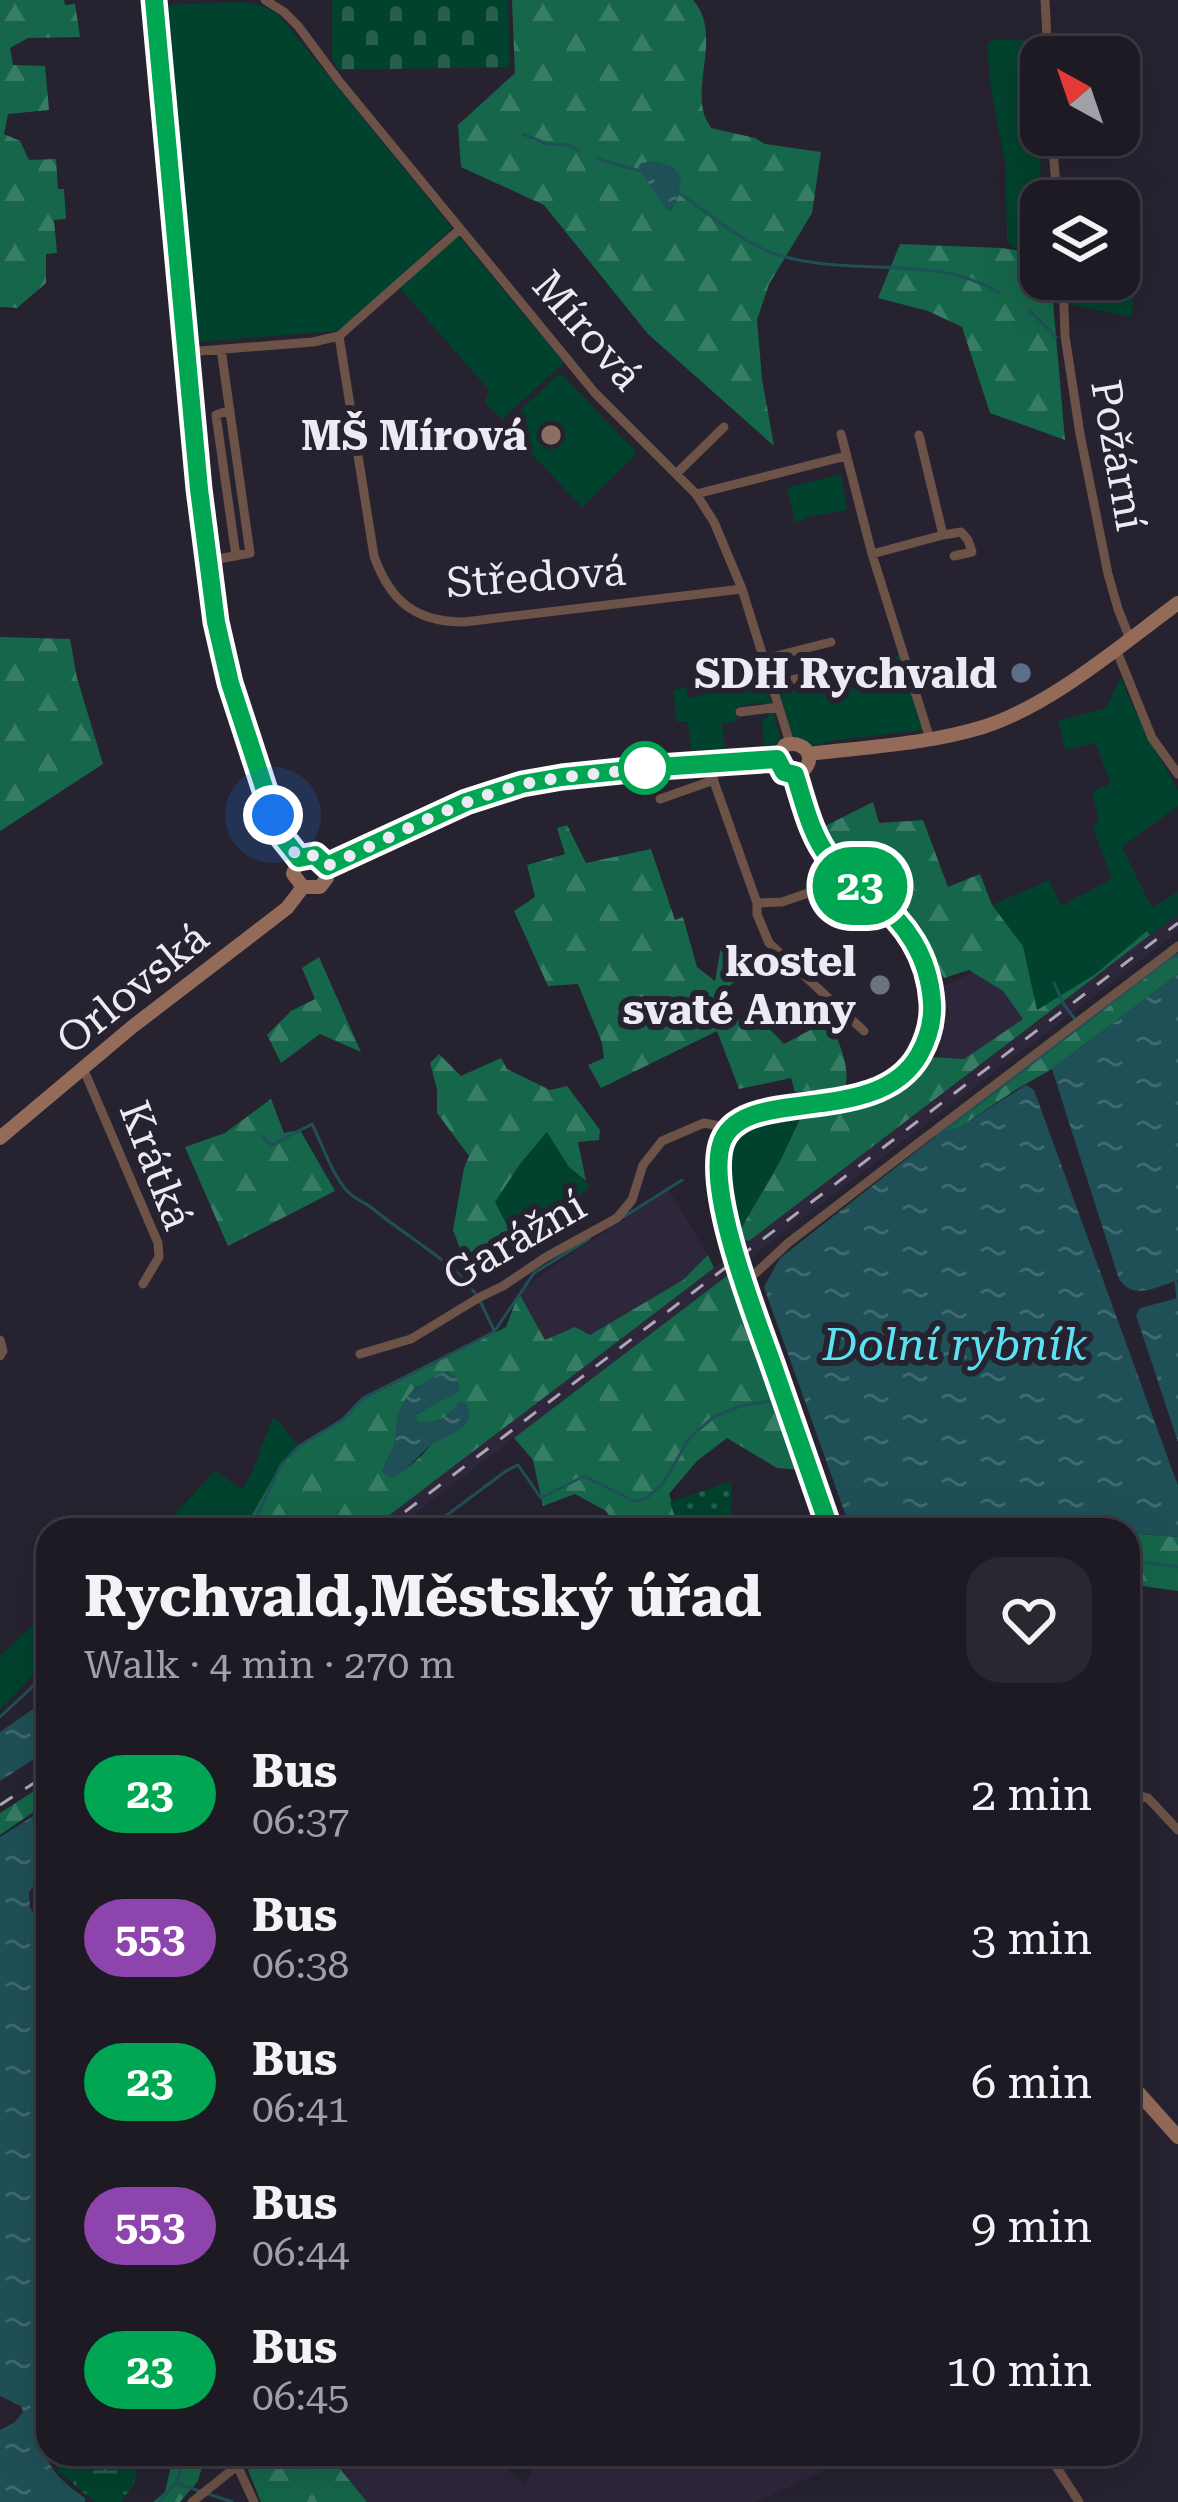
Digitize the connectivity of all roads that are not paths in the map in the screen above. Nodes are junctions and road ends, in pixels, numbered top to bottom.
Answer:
1 (156, 0) edge
2 (265, 0) edge
3 (1046, 0) edge
4 (1047, 36) edge
5 (460, 229) junction
6 (1064, 300) edge
7 (339, 336) junction
8 (221, 349) junction
9 (188, 352) junction
10 (724, 428) dead end
11 (841, 434) dead end
12 (919, 435) dead end
13 (846, 456) junction
14 (676, 474) junction
15 (696, 494) junction
16 (943, 535) junction
17 (986, 549) dead end
18 (972, 552) junction
19 (872, 554) junction
20 (954, 556) dead end
21 (208, 561) junction
22 (742, 589) junction
23 (1178, 603) edge
24 (1130, 639) junction
25 (831, 642) dead end
26 (1116, 649) junction
27 (764, 659) junction
28 (838, 668) dead end
29 (771, 681) junction
30 (725, 688) dead end
31 (779, 707) junction
32 (740, 712) dead end
33 (930, 739) junction
34 (790, 743) junction
35 (809, 754) junction
36 (777, 759) junction
37 (707, 762) junction
38 (1178, 774) edge
39 (795, 775) junction
40 (714, 780) junction
41 (660, 800) dead end
42 (299, 858) junction
43 (327, 866) junction
44 (850, 878) junction
45 (302, 887) junction
46 (757, 903) junction
47 (1178, 946) edge
48 (864, 1031) dead end
49 (83, 1068) junction
50 (731, 1128) junction
51 (0, 1138) edge
52 (743, 1280) junction
53 (143, 1284) dead end
54 (0, 1340) edge
55 (360, 1354) dead end
56 (0, 1356) edge
57 (826, 1518) edge
58 (1140, 1796) edge
59 (1178, 1830) edge
60 (1140, 2094) edge
61 (1178, 2137) edge
62 (237, 2466) edge
63 (238, 2466) edge
64 (1056, 2466) edge
65 (192, 2502) edge
66 (254, 2502) edge
67 (1078, 2502) edge

1 - 9 main road
2 - 5 street, Mírová
3 - 4 street
5 - 7 street
5 - 14 street, Mírová
6 - 24 street, Požární
7 - 8 street
7 - 22 street, Středová
8 - 9 street
8 - 21 street
9 - 21 main road
10 - 14 street
11 - 13 street
12 - 16 street
13 - 15 street
13 - 19 street
14 - 15 street, Mírová
15 - 22 street, Mírová
16 - 18 street
16 - 19 street
17 - 18 street
18 - 20 street
19 - 33 street
21 - 42 main road
22 - 27 street, Mírová
23 - 24 main road
24 - 26 main road
25 - 27 street
26 - 33 main road
26 - 38 street
27 - 29 street, Mírová
28 - 29 street
29 - 30 street
29 - 31 street, Mírová
31 - 32 street
31 - 34 street, Mírová
33 - 35 main road
34 - 35 main road
34 - 36 main road
35 - 39 main road
36 - 37 main road
36 - 39 main road
37 - 40 street
37 - 43 main road
39 - 44 main road
40 - 41 street
40 - 46 street
42 - 43 main road
42 - 45 main road
43 - 45 main road
44 - 46 street
44 - 50 main road
45 - 49 main road, Orlovská
46 - 48 street
47 - 52 street
49 - 51 main road, Orlovská
49 - 53 street, Krátká
50 - 52 main road
50 - 55 street, Garážní
52 - 57 main road
54 - 56 street
58 - 59 street
60 - 61 main road
62 - 65 street
63 - 66 street
64 - 67 street

